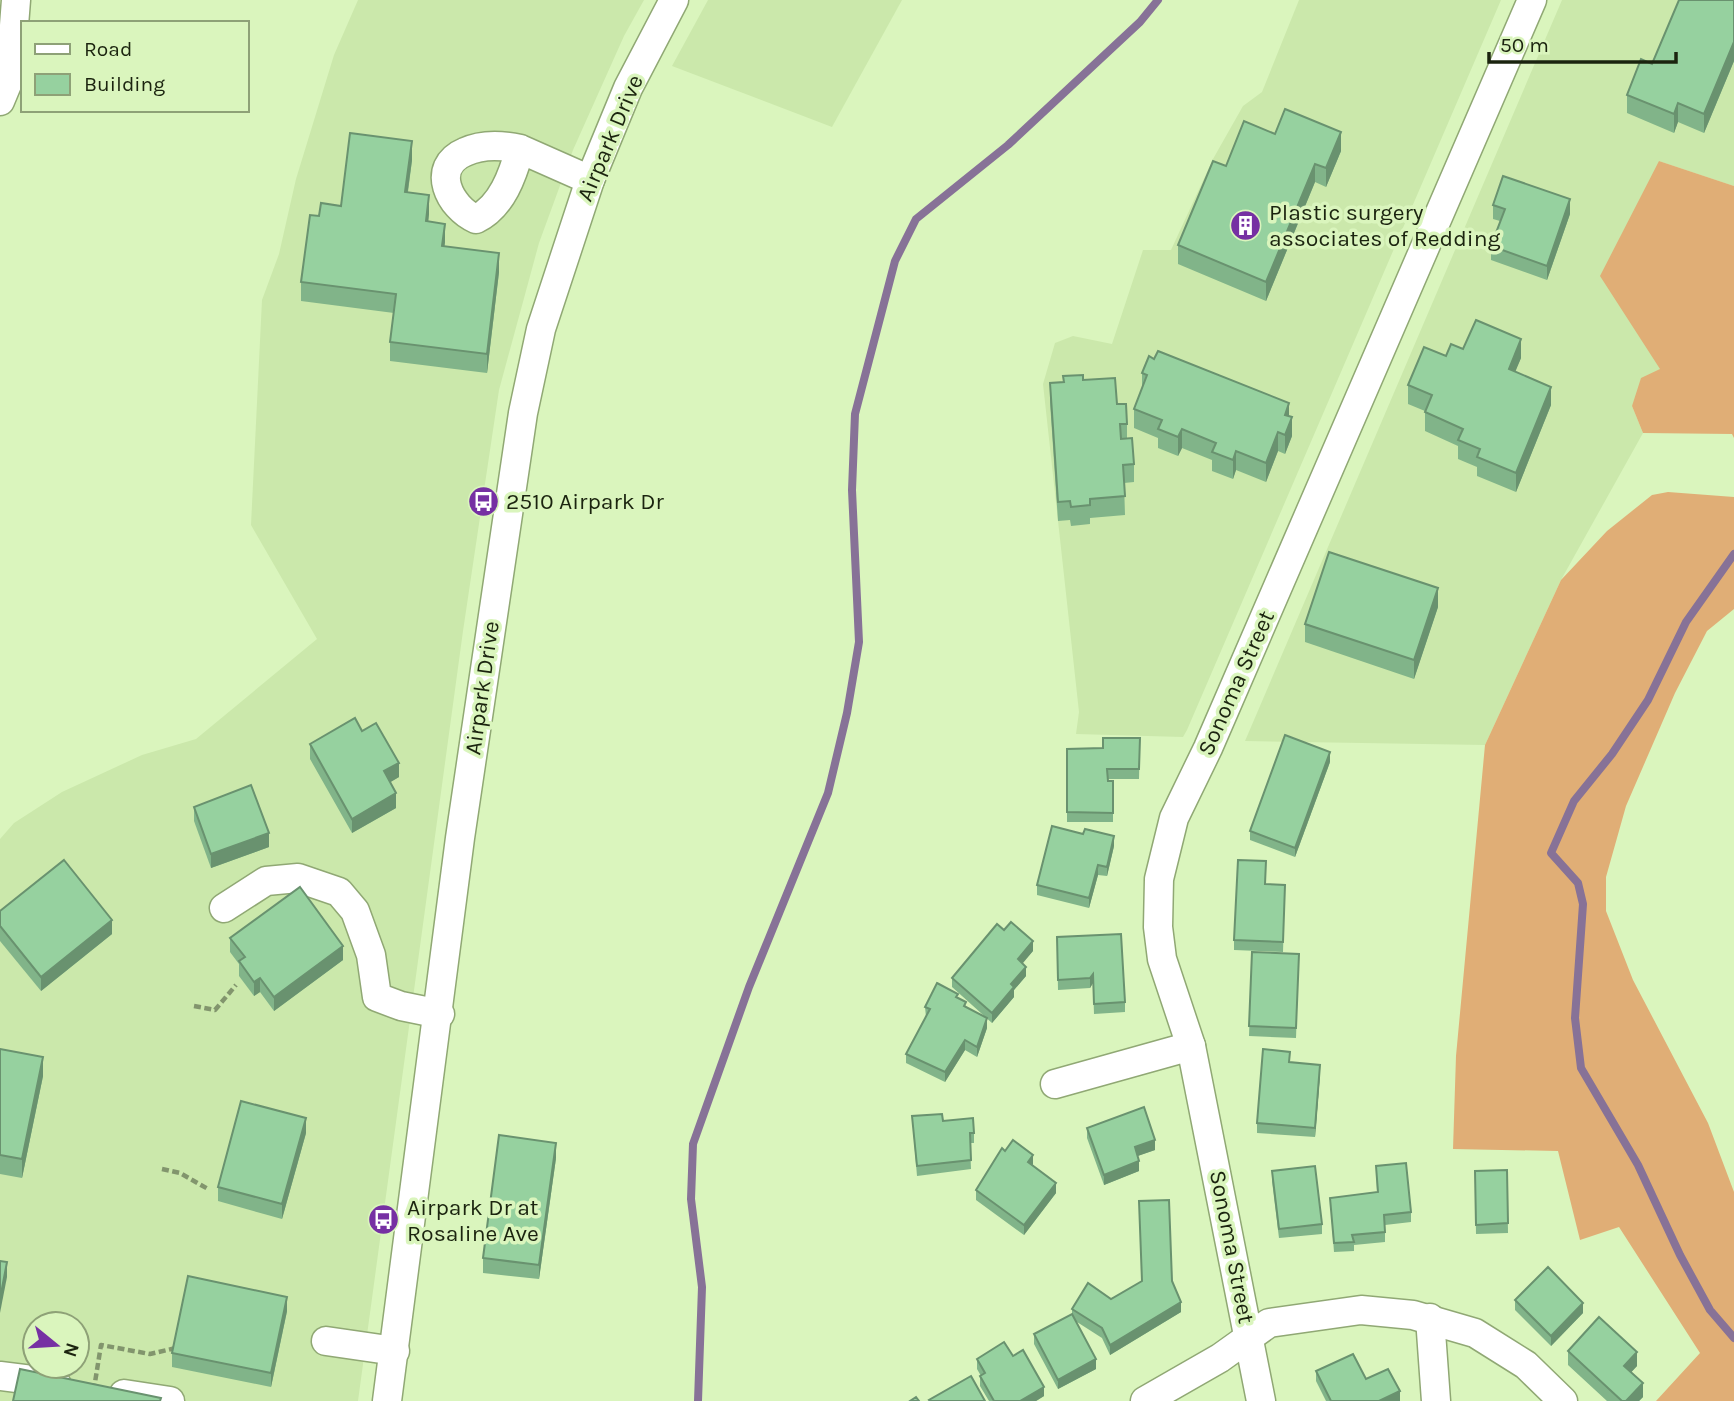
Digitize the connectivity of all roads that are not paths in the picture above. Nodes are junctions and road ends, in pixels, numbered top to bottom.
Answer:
1 (16, 0) edge
2 (674, 0) edge
3 (1532, 0) edge
4 (0, 101) edge
5 (520, 149) dead end
6 (590, 180) junction
7 (224, 908) dead end
8 (440, 1014) junction
9 (1191, 1046) junction
10 (1055, 1084) dead end
11 (1430, 1318) junction
12 (1250, 1336) junction
13 (326, 1341) dead end
14 (395, 1351) junction
15 (0, 1376) edge
16 (88, 1392) edge
17 (170, 1401) edge
18 (387, 1401) edge
19 (1144, 1401) edge
20 (1262, 1401) edge
21 (1436, 1401) edge
22 (1563, 1401) edge

1 - 4 street
2 - 6 street, Airpark Drive
3 - 9 street, Sonoma Street
5 - 6 street
6 - 8 street, Airpark Drive
7 - 8 street
8 - 14 street, Airpark Drive
9 - 10 street
9 - 12 street, Sonoma Street
11 - 12 street
11 - 21 street
11 - 22 street
12 - 19 street
12 - 20 street, Sonoma Street
13 - 14 street
14 - 18 street, Airpark Drive
15 - 16 street
16 - 17 street

